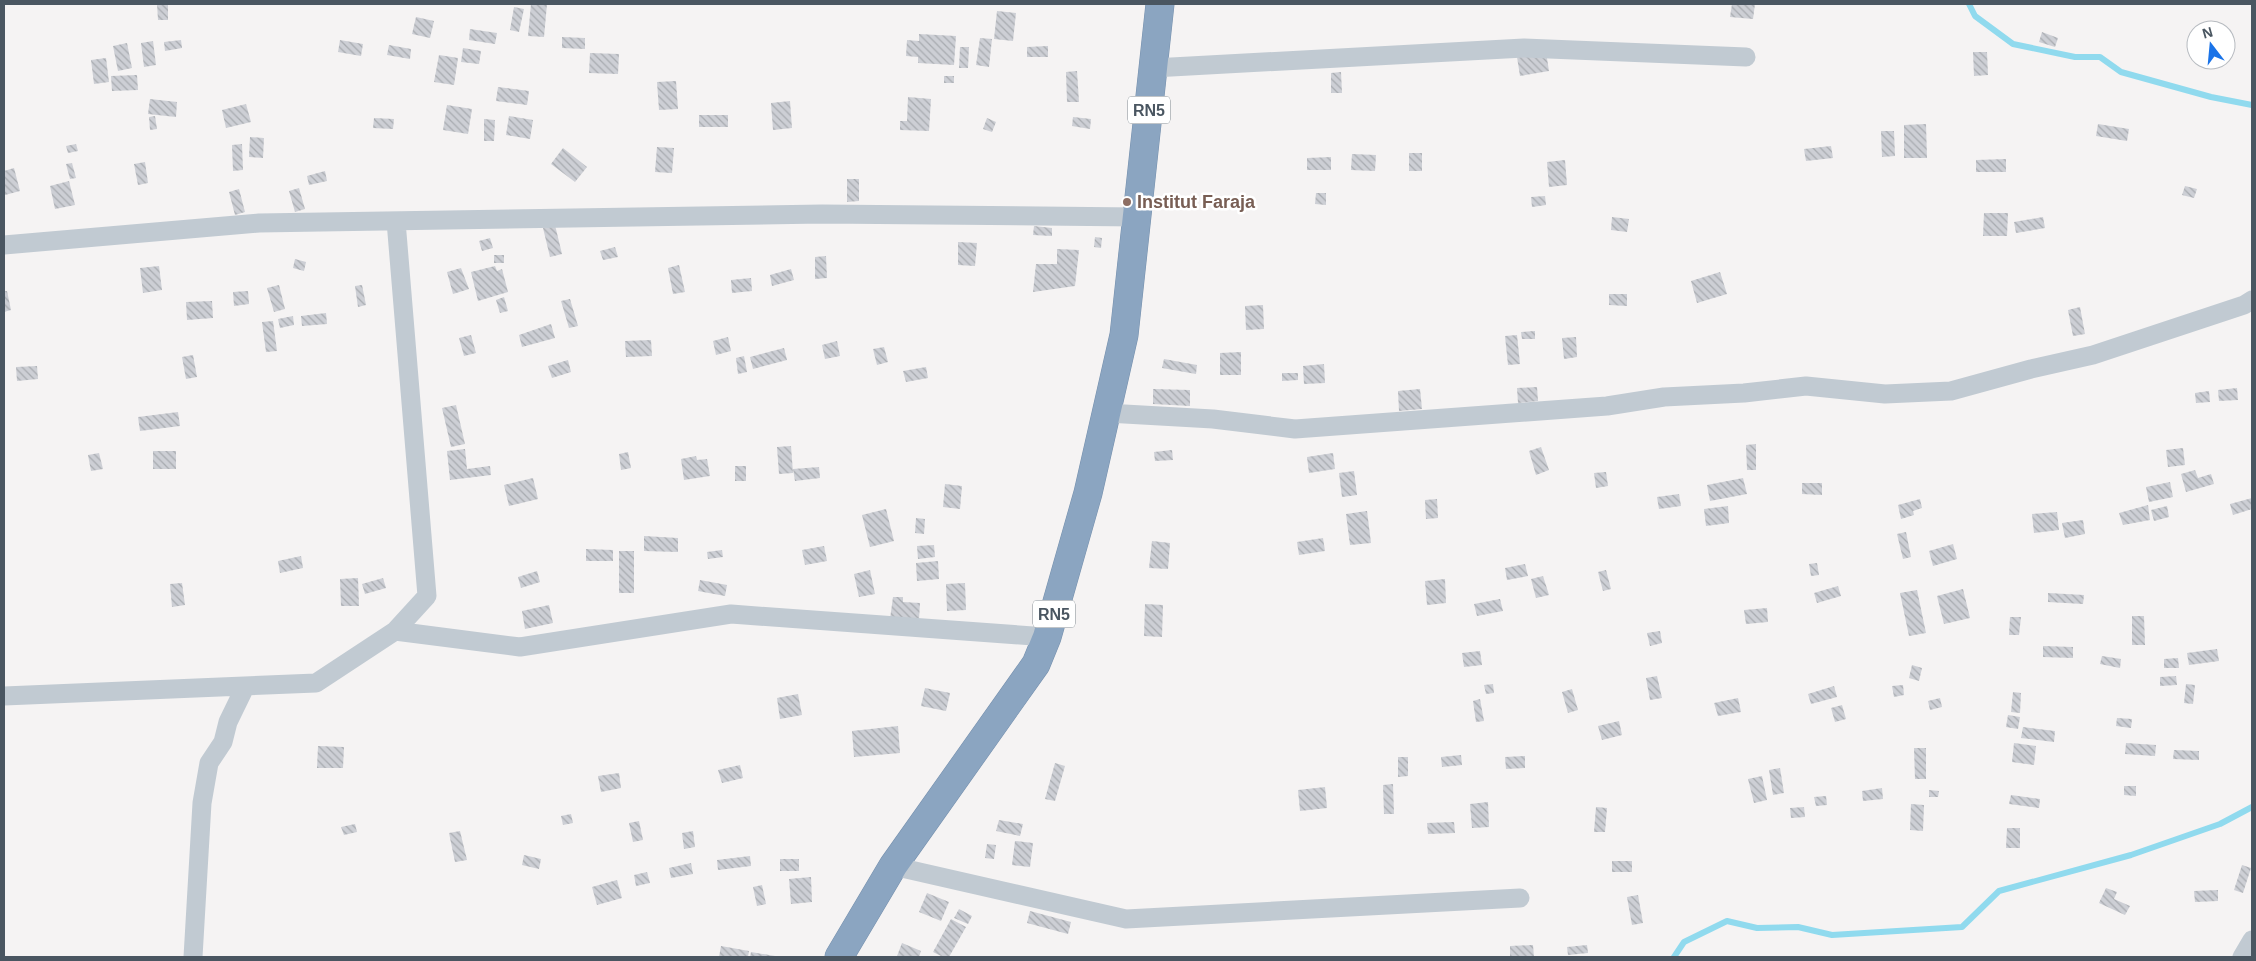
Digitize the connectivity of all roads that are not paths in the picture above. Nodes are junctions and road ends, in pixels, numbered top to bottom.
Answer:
1 (1160, 4) edge
2 (1746, 57) dead end
3 (1153, 68) junction
4 (1138, 217) junction
5 (396, 221) junction
6 (4, 245) edge
7 (2252, 300) edge
8 (1108, 413) junction
9 (395, 631) junction
10 (1047, 637) junction
11 (245, 687) junction
12 (4, 696) edge
13 (893, 866) junction
14 (1520, 898) dead end
15 (2252, 940) edge
16 (193, 957) edge
17 (839, 957) edge
18 (2242, 957) edge

1 - 3 highway, RN5
2 - 3 street
3 - 4 highway, RN5
4 - 5 street
4 - 8 highway, RN5
5 - 6 street
5 - 9 street
7 - 8 street
8 - 10 highway, RN5
9 - 10 street
9 - 11 street
10 - 13 highway, RN5
11 - 12 street
11 - 16 street
13 - 14 street
13 - 17 highway, RN5
15 - 18 street

